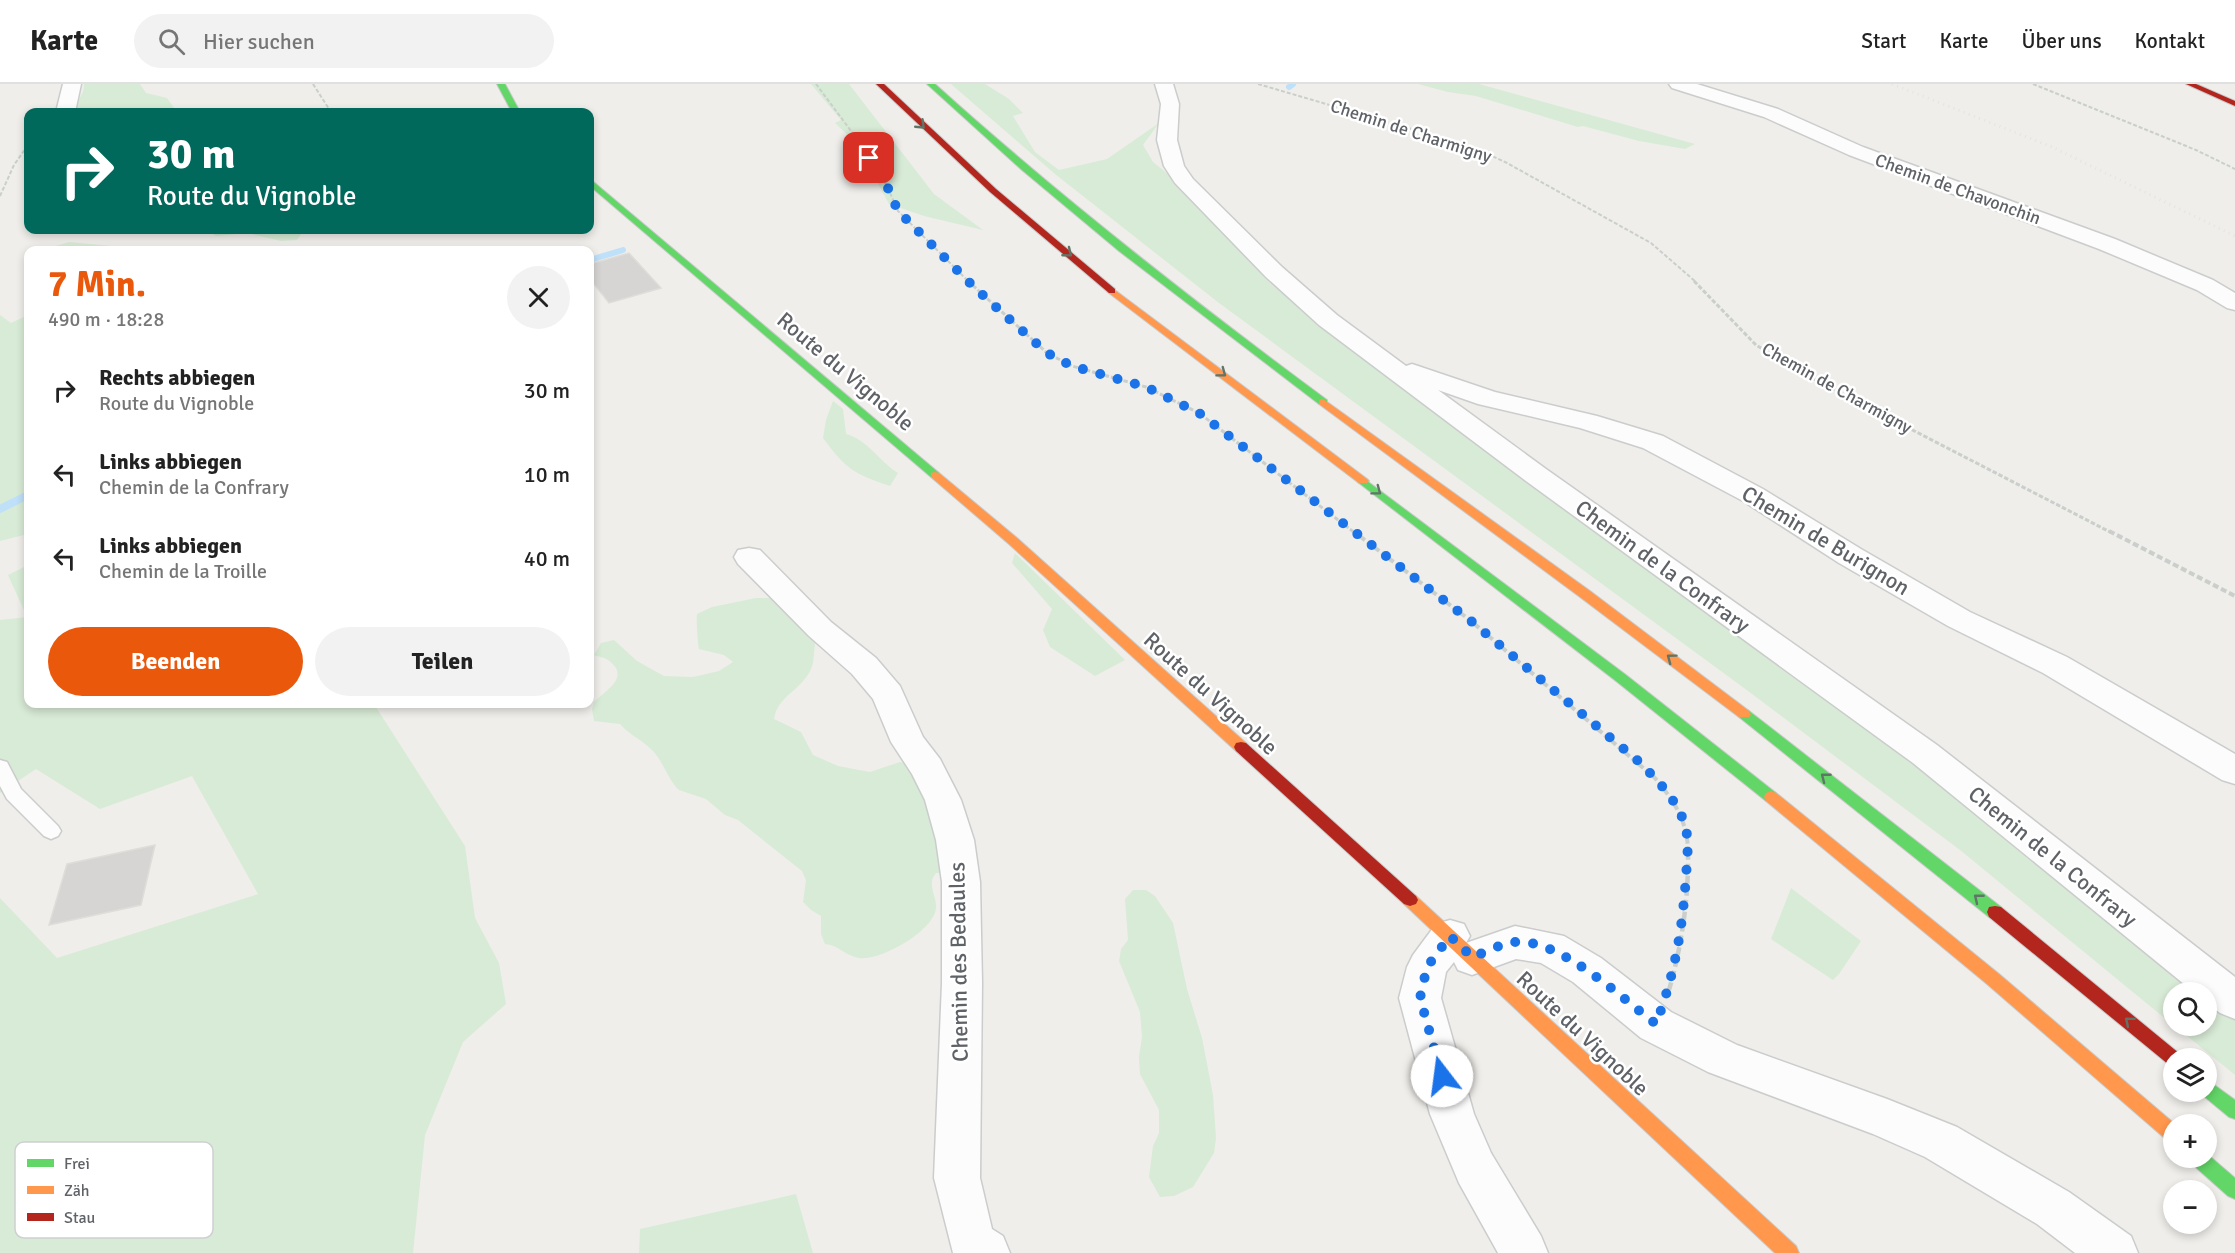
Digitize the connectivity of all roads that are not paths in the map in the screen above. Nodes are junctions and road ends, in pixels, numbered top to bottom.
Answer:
1 (72, 84) edge
2 (501, 84) edge
3 (880, 84) edge
4 (931, 84) edge
5 (1164, 84) edge
6 (1678, 84) edge
7 (2190, 84) edge
8 (2235, 104) edge
9 (67, 108) edge
10 (514, 108) edge
11 (594, 185) edge
12 (2235, 303) edge
13 (1393, 368) junction
14 (749, 556) dead end
15 (0, 767) edge
16 (2235, 771) edge
17 (51, 831) dead end
18 (1461, 947) junction
19 (2235, 1001) edge
20 (2163, 1050) edge
21 (2217, 1096) edge
22 (2235, 1111) edge
23 (2163, 1126) edge
24 (2210, 1168) edge
25 (2235, 1190) edge
26 (968, 1250) edge
27 (1524, 1253) edge
28 (1789, 1253) edge
29 (2114, 1253) edge

1 - 9 street
2 - 10 main road
3 -> 23 main road
20 -> 4 main road
5 - 13 street, Chemin de la Confrary
6 - 12 street, Chemin de Chavonchin
7 - 8 main road
11 - 18 main road, Route du Vignoble
13 - 16 street, Chemin de Burignon
13 - 19 street, Chemin de la Confrary
14 - 26 street, Chemin des Bedaules
15 - 17 lane
18 - 27 street
18 - 28 main road, Route du Vignoble
18 - 29 street
21 - 22 main road
24 - 25 main road

